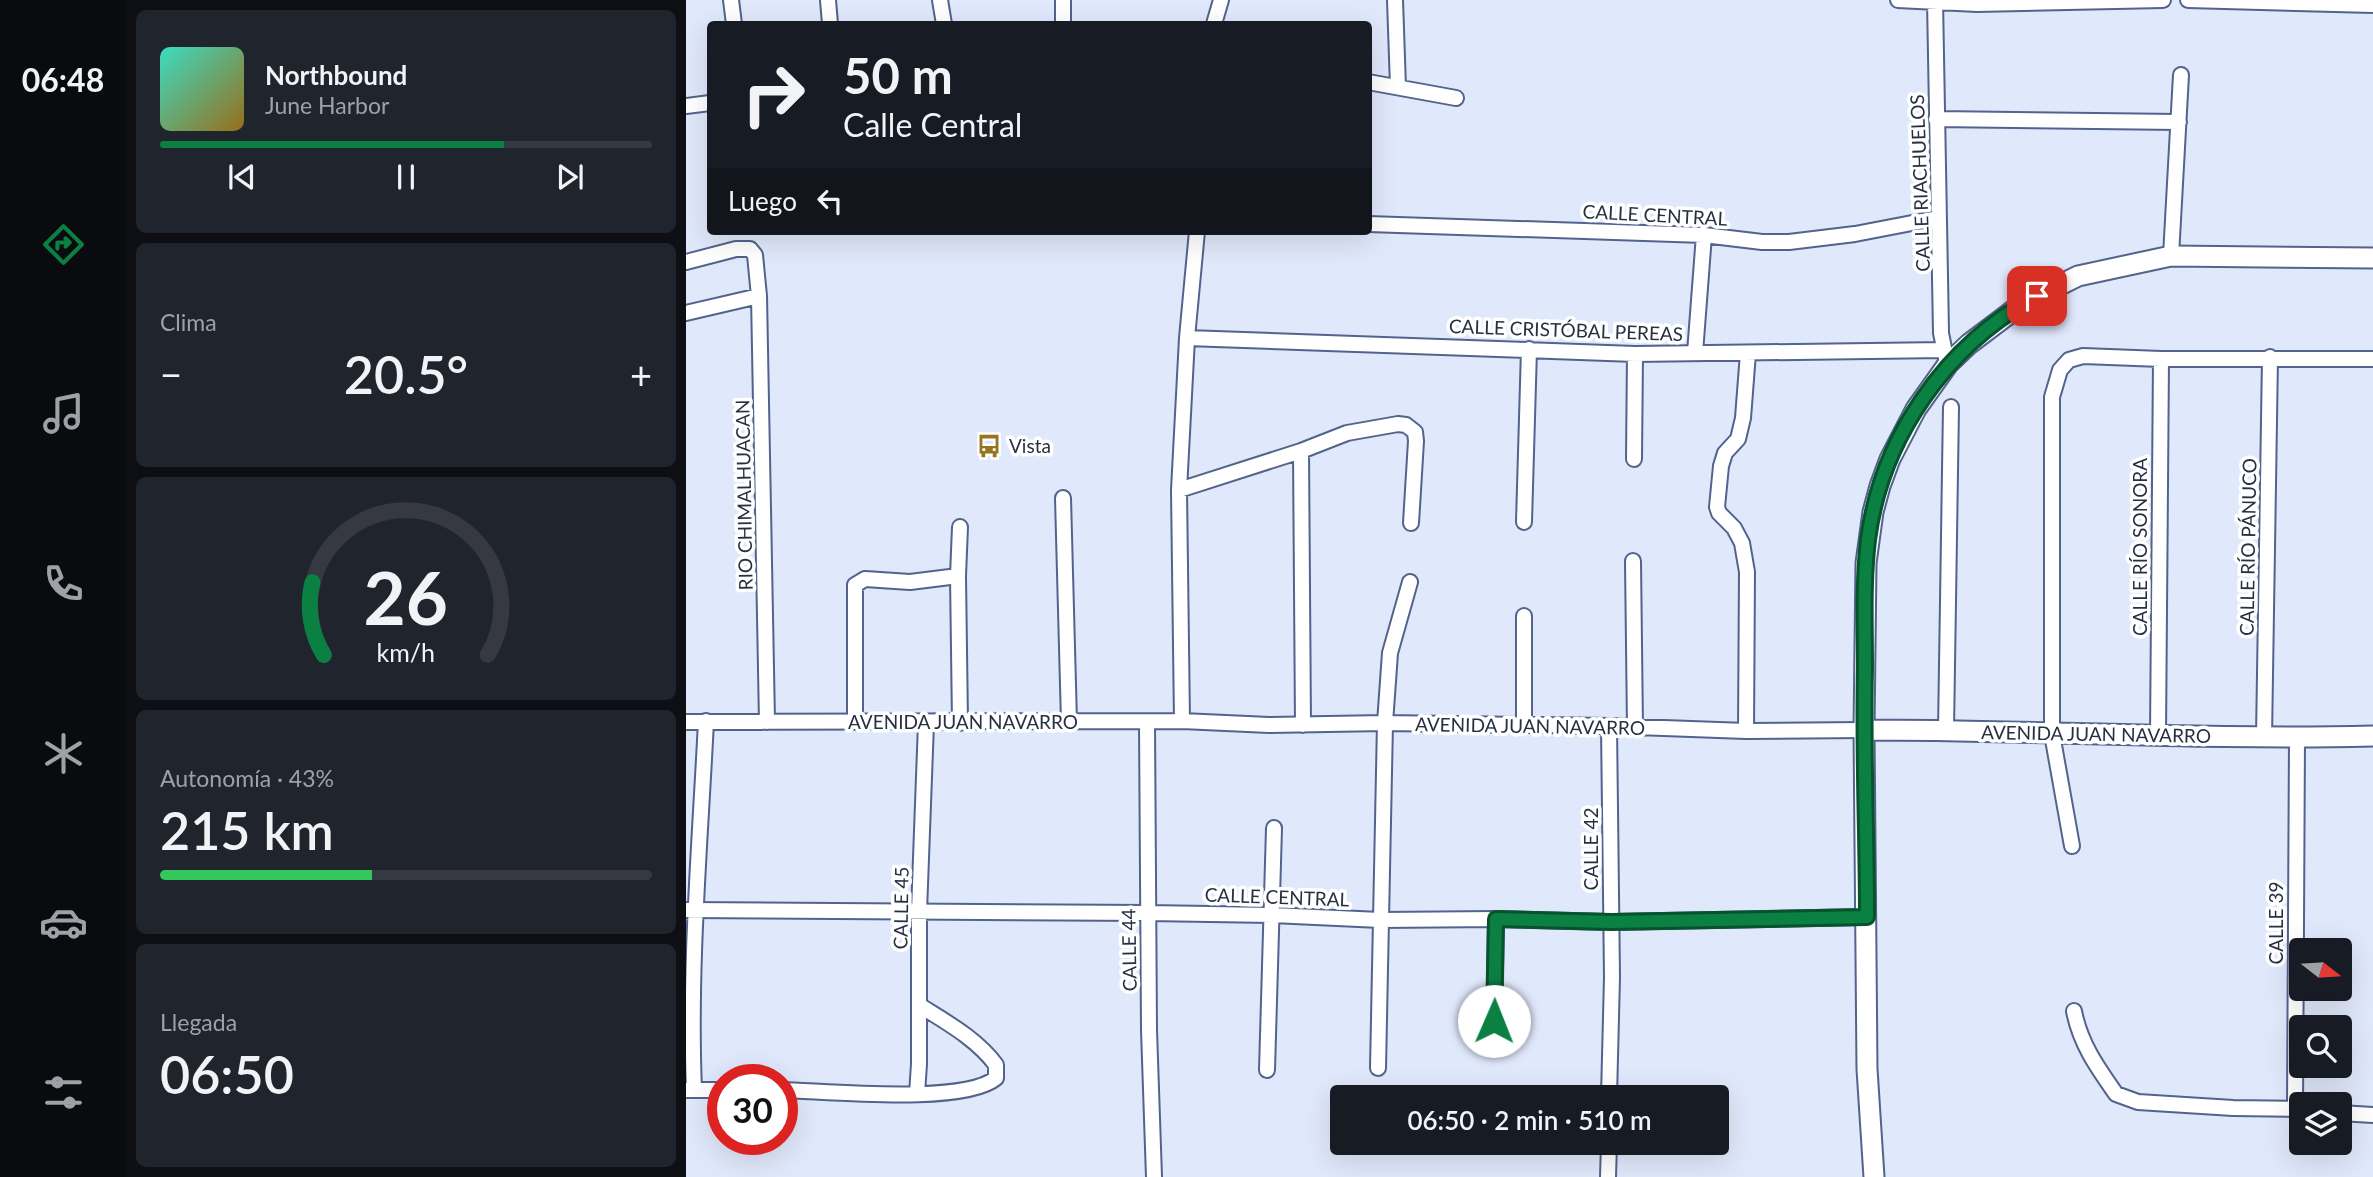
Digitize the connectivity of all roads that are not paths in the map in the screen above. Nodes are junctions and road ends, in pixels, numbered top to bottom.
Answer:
1 (731, 0) edge
2 (828, 0) edge
3 (940, 0) edge
4 (1063, 0) edge
5 (1221, 0) edge
6 (1395, 0) edge
7 (1898, 0) edge
8 (2163, 0) edge
9 (2188, 0) edge
10 (1935, 1) edge
11 (2373, 5) edge
12 (734, 21) edge
13 (830, 21) edge
14 (944, 21) edge
15 (1063, 21) edge
16 (1215, 21) edge
17 (2181, 75) dead end
18 (1372, 83) edge
19 (1398, 87) junction
20 (1456, 97) dead end
21 (707, 103) edge
22 (686, 106) edge
23 (1936, 119) junction
24 (2179, 122) junction
25 (1938, 218) junction
26 (1372, 224) edge
27 (1197, 235) edge
28 (1704, 235) junction
29 (2171, 256) junction
30 (2373, 258) edge
31 (686, 262) edge
32 (759, 296) junction
33 (686, 313) edge
34 (1187, 338) junction
35 (1529, 349) junction
36 (1695, 353) junction
37 (1748, 353) junction
38 (1635, 354) junction
39 (1946, 357) junction
40 (2270, 357) junction
41 (2161, 359) junction
42 (2373, 359) edge
43 (1951, 407) dead end
44 (1301, 451) junction
45 (1634, 459) dead end
46 (1180, 490) junction
47 (1063, 498) dead end
48 (1524, 522) dead end
49 (1410, 523) dead end
50 (960, 527) dead end
51 (1633, 561) dead end
52 (958, 576) junction
53 (1410, 582) dead end
54 (1524, 616) dead end
55 (706, 721) junction
56 (1182, 721) junction
57 (686, 722) edge
58 (767, 722) junction
59 (855, 722) junction
60 (1069, 722) junction
61 (1147, 722) junction
62 (926, 723) junction
63 (960, 723) junction
64 (1385, 723) junction
65 (1303, 725) junction
66 (1524, 725) junction
67 (1609, 726) junction
68 (1635, 728) junction
69 (1864, 730) junction
70 (1946, 730) junction
71 (1746, 731) junction
72 (2052, 734) junction
73 (2158, 736) junction
74 (2373, 736) edge
75 (2264, 738) junction
76 (2297, 738) junction
77 (1273, 828) dead end
78 (2072, 846) dead end
79 (691, 910) edge
80 (919, 912) junction
81 (1148, 913) junction
82 (1272, 915) junction
83 (1867, 917) junction
84 (1496, 919) junction
85 (1380, 920) junction
86 (1611, 922) junction
87 (919, 1005) junction
88 (2074, 1010) dead end
89 (689, 1029) edge
90 (1494, 1046) dead end
91 (1378, 1068) dead end
92 (1268, 1070) dead end
93 (1609, 1085) edge
94 (690, 1090) edge
95 (798, 1090) edge
96 (2298, 1092) edge
97 (917, 1094) junction
98 (2289, 1109) edge
99 (2352, 1114) edge
100 (2373, 1115) edge
101 (1609, 1155) edge
102 (1154, 1177) edge
103 (1608, 1177) edge
104 (1874, 1177) edge

1 - 12 street
2 - 13 street
3 - 14 street
4 - 15 street
5 - 16 street
6 - 19 street
7 - 10 street
8 - 10 street
9 - 11 street
10 - 23 street, CALLE RIACHUELOS
17 - 24 street
18 - 19 street
19 - 20 street
21 - 22 street
23 - 24 street
23 - 25 street, CALLE RIACHUELOS
24 - 29 street
25 - 28 street, CALLE CENTRAL
25 - 39 street, CALLE RIACHUELOS
26 - 28 street, CALLE CENTRAL
27 - 34 street
28 - 36 street
29 - 30 main road
29 - 39 main road
31 - 32 street, RIO CHIMALHUACAN
32 - 33 street
32 - 58 street, RIO CHIMALHUACAN
34 - 35 street, CALLE CRISTÓBAL PEREAS
34 - 46 street
35 - 38 street, CALLE CRISTÓBAL PEREAS
35 - 48 street
36 - 37 street, CALLE CRISTÓBAL PEREAS
36 - 38 street, CALLE CRISTÓBAL PEREAS
37 - 39 street, CALLE CRISTÓBAL PEREAS
37 - 71 street
38 - 45 street
39 - 69 main road
40 - 41 street
40 - 42 street
40 - 75 street, CALLE RÍO PÁNUCO
41 - 72 street
41 - 73 street, CALLE RÍO SONORA
43 - 70 street
44 - 46 street
44 - 49 street
44 - 65 street
46 - 56 street
47 - 60 street
50 - 52 street
51 - 68 street
52 - 59 street
52 - 63 street
53 - 64 street
54 - 66 street
55 - 57 street, AVENIDA JUAN NAVARRO
55 - 58 street, AVENIDA JUAN NAVARRO
55 - 79 street
56 - 61 street, AVENIDA JUAN NAVARRO
56 - 65 street, AVENIDA JUAN NAVARRO
58 - 59 street, AVENIDA JUAN NAVARRO
59 - 62 street, AVENIDA JUAN NAVARRO
60 - 61 street, AVENIDA JUAN NAVARRO
60 - 63 street, AVENIDA JUAN NAVARRO
61 - 81 street, CALLE 44
62 - 63 street, AVENIDA JUAN NAVARRO
62 - 80 street, CALLE 45
64 - 65 street, AVENIDA JUAN NAVARRO
64 - 66 street, AVENIDA JUAN NAVARRO
64 - 85 street
66 - 67 street, AVENIDA JUAN NAVARRO
67 - 68 street, AVENIDA JUAN NAVARRO
67 - 86 street, CALLE 42
68 - 71 street, AVENIDA JUAN NAVARRO
69 - 70 main road, AVENIDA JUAN NAVARRO
69 - 71 street, AVENIDA JUAN NAVARRO
69 - 83 main road
70 - 72 main road, AVENIDA JUAN NAVARRO
72 - 73 main road, AVENIDA JUAN NAVARRO
72 - 78 street
73 - 75 main road, AVENIDA JUAN NAVARRO
74 - 76 main road, AVENIDA JUAN NAVARRO
75 - 76 main road, AVENIDA JUAN NAVARRO
76 - 96 street, CALLE 39
77 - 82 street
79 - 80 street, CALLE CENTRAL
79 - 89 street
80 - 81 street, CALLE CENTRAL
80 - 87 street, CALLE 45
81 - 82 street, CALLE CENTRAL
81 - 102 street, CALLE 44
82 - 85 street, CALLE CENTRAL
82 - 92 street
83 - 86 street, CALLE CENTRAL
83 - 104 main road
84 - 85 street, CALLE CENTRAL
84 - 86 street, CALLE CENTRAL
84 - 90 street
85 - 91 street
86 - 93 street, CALLE 42
87 - 97 street, CALLE 45
87 - 97 street
88 - 98 street
89 - 94 street
95 - 97 street
99 - 100 street
101 - 103 street

